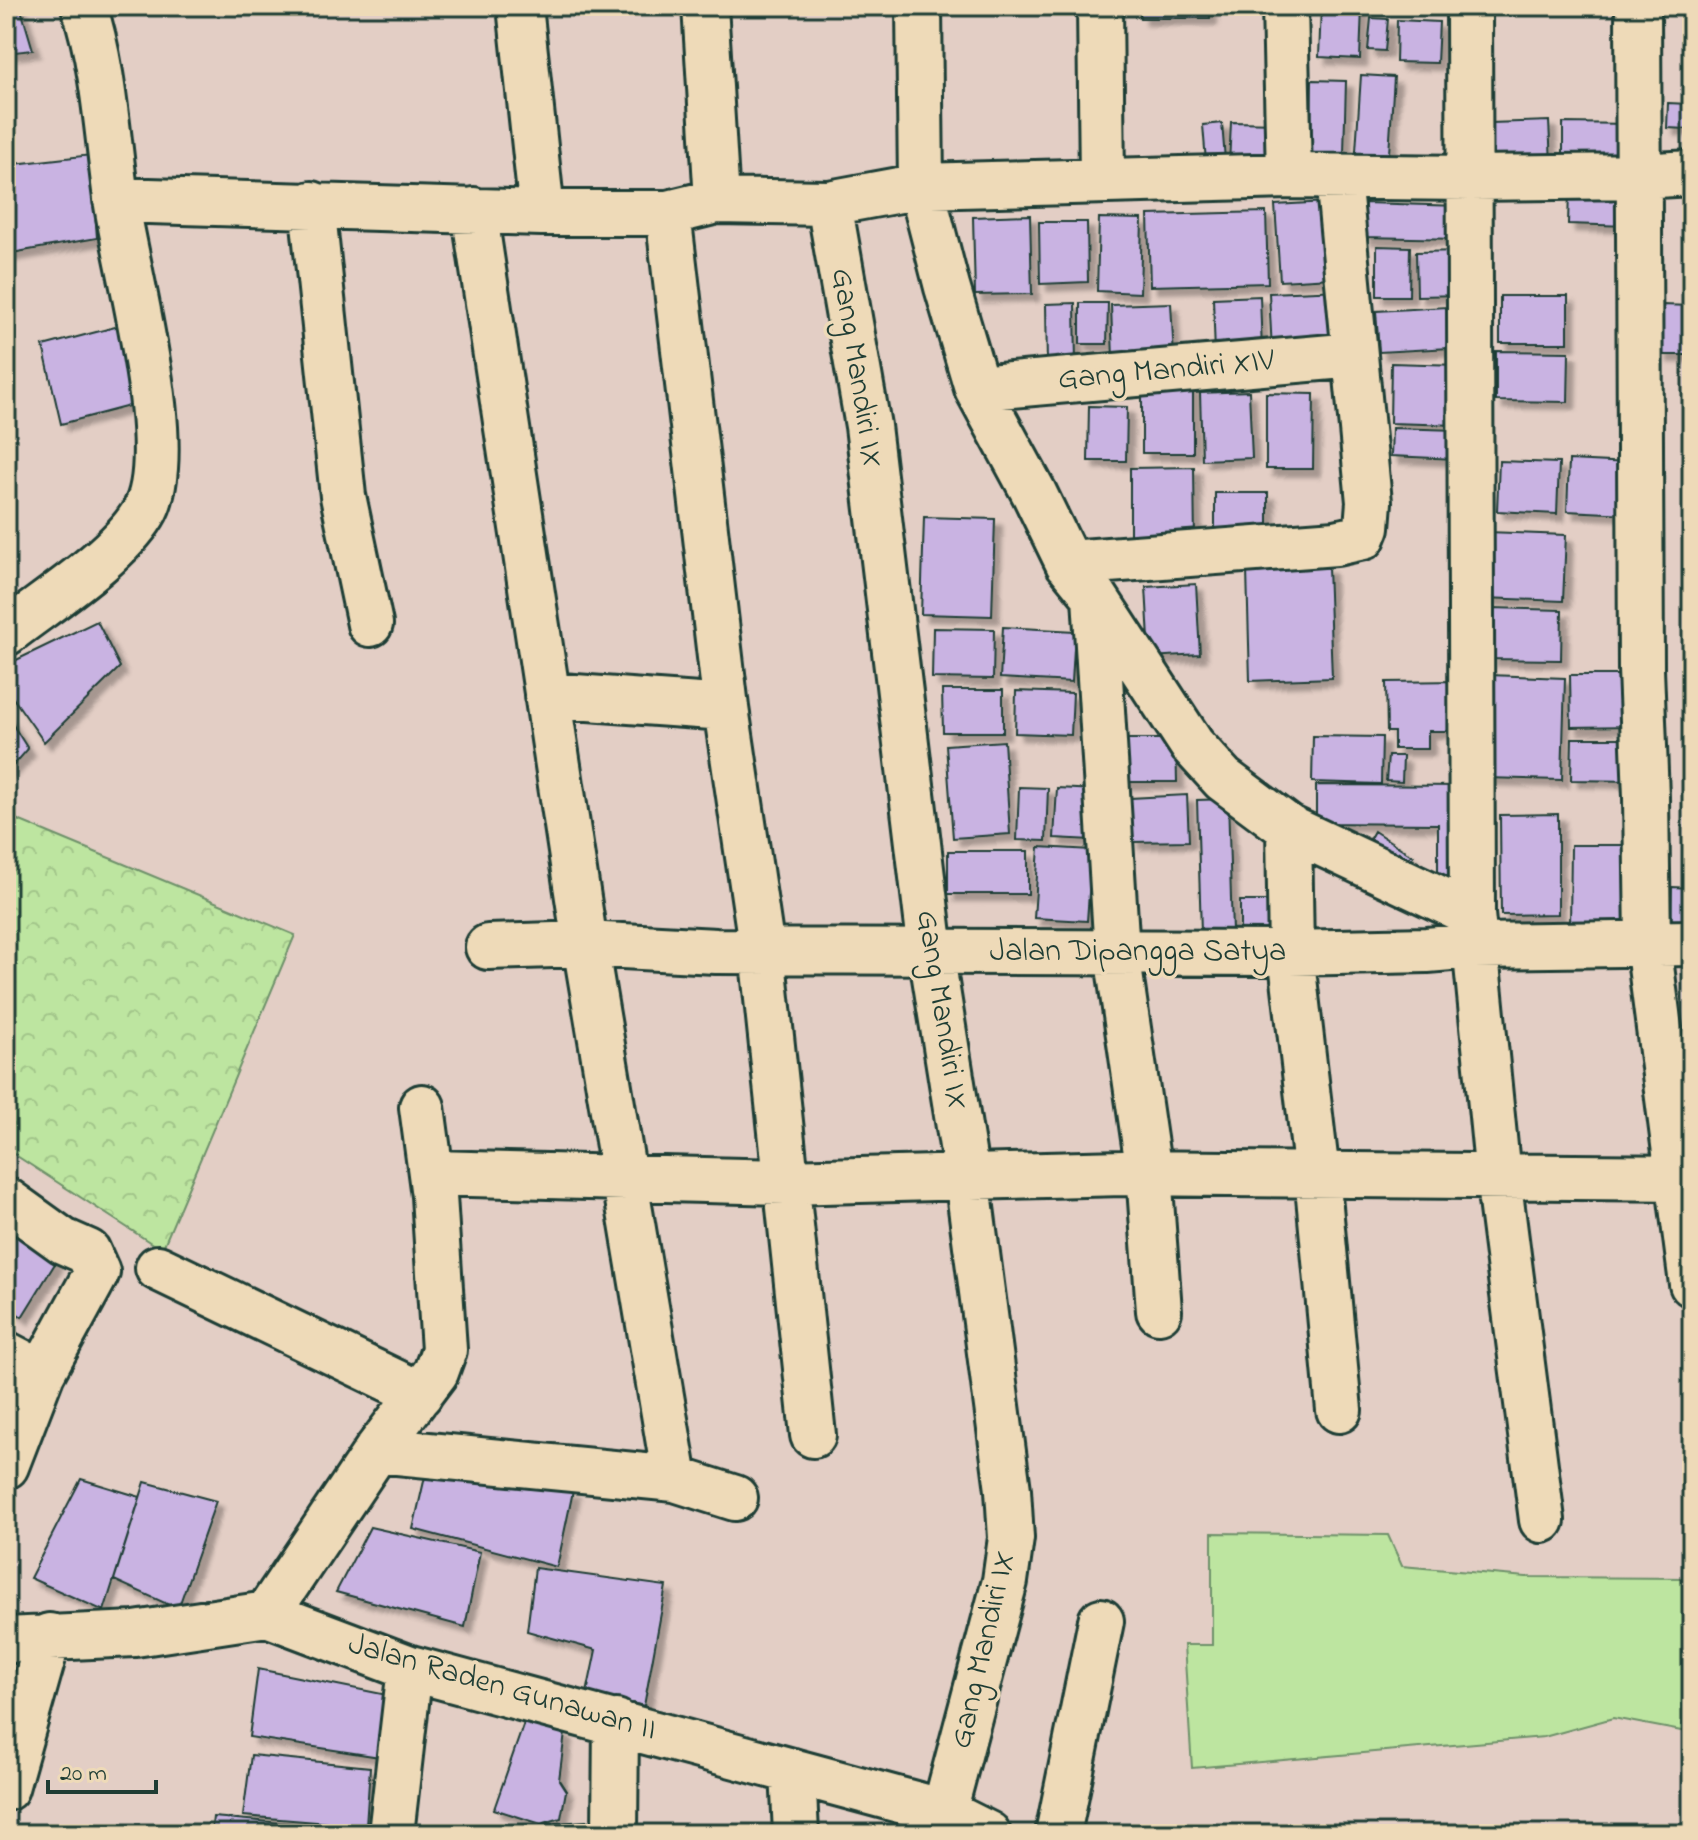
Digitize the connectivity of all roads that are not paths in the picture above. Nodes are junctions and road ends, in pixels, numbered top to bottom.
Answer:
1 (84, 6) edge
2 (520, 6) edge
3 (705, 6) edge
4 (893, 6) edge
5 (919, 6) edge
6 (1100, 6) edge
7 (1285, 6) edge
8 (1469, 6) edge
9 (1638, 6) edge
10 (919, 112) junction
11 (1692, 173) edge
12 (1289, 176) junction
13 (1638, 176) junction
14 (1338, 177) junction
15 (1471, 178) junction
16 (1102, 180) junction
17 (921, 186) junction
18 (116, 200) junction
19 (717, 201) junction
20 (829, 203) junction
21 (312, 204) junction
22 (474, 210) junction
23 (542, 213) junction
24 (668, 213) junction
25 (1355, 355) junction
26 (977, 388) junction
27 (1081, 579) junction
28 (370, 624) dead end
29 (6, 633) edge
30 (547, 695) junction
31 (726, 708) junction
32 (1289, 828) junction
33 (1473, 930) junction
34 (1648, 943) junction
35 (1692, 943) edge
36 (585, 944) junction
37 (488, 947) dead end
38 (762, 951) junction
39 (931, 952) junction
40 (1117, 953) junction
41 (1291, 953) junction
42 (422, 1107) dead end
43 (432, 1173) junction
44 (1149, 1173) junction
45 (1317, 1175) junction
46 (967, 1177) junction
47 (1498, 1177) junction
48 (1685, 1178) edge
49 (624, 1179) junction
50 (786, 1182) junction
51 (6, 1200) edge
52 (158, 1268) dead end
53 (1692, 1284) edge
54 (1159, 1311) dead end
55 (24, 1364) edge
56 (420, 1394) junction
57 (1339, 1410) dead end
58 (813, 1435) dead end
59 (377, 1450) junction
60 (6, 1466) edge
61 (675, 1479) junction
62 (735, 1498) dead end
63 (1542, 1520) dead end
64 (267, 1614) junction
65 (1101, 1621) dead end
66 (49, 1636) junction
67 (6, 1640) edge
68 (410, 1668) junction
69 (616, 1722) junction
70 (793, 1771) junction
71 (6, 1788) edge
72 (944, 1812) junction
73 (391, 1834) edge
74 (615, 1834) edge
75 (796, 1834) edge
76 (988, 1834) edge
77 (1058, 1834) edge

1 - 18 street
2 - 23 street
3 - 19 street
4 - 10 street
5 - 10 street
6 - 16 street
7 - 12 street
8 - 15 street
9 - 13 street
10 - 17 street
11 - 13 street
12 - 14 street
12 - 16 street
13 - 15 street
13 - 34 street
14 - 15 street
14 - 25 street
15 - 33 street
16 - 17 street
17 - 20 street
17 - 26 street
18 - 21 street
18 - 29 street
19 - 20 street
19 - 24 street
20 - 39 street, Gang Mandiri IX
21 - 22 street
21 - 28 street
22 - 23 street
22 - 30 street
23 - 24 street
24 - 31 street
25 - 26 street, Gang Mandiri XIV
25 - 27 street
26 - 27 street
27 - 32 street
27 - 40 street
30 - 31 street
30 - 36 street
31 - 38 street
32 - 33 street
32 - 41 street
33 - 34 street, Jalan Dipangga Satya
33 - 41 street, Jalan Dipangga Satya
33 - 47 street
34 - 35 street, Jalan Dipangga Satya
34 - 48 street
36 - 37 street, Jalan Dipangga Satya
36 - 38 street, Jalan Dipangga Satya
36 - 49 street
38 - 39 street, Jalan Dipangga Satya
38 - 50 street
39 - 40 street, Jalan Dipangga Satya
39 - 46 street, Gang Mandiri IX
40 - 41 street, Jalan Dipangga Satya
40 - 44 street
41 - 45 street
42 - 43 street
43 - 49 street
43 - 56 street
44 - 45 street
44 - 46 street
44 - 54 street
45 - 47 street
45 - 57 street
46 - 50 street
46 - 72 street, Gang Mandiri IX
47 - 48 street
47 - 63 street
48 - 53 street
49 - 50 street
49 - 61 street
50 - 58 street
51 - 55 street
52 - 56 street
55 - 60 street
56 - 59 street
59 - 61 street
59 - 64 street
61 - 62 street
64 - 66 street, Jalan Raden Gunawan II
64 - 68 street, Jalan Raden Gunawan II
65 - 77 street
66 - 67 street, Jalan Raden Gunawan II
66 - 71 street
68 - 69 street, Jalan Raden Gunawan II
68 - 73 street
69 - 70 street, Jalan Raden Gunawan II
69 - 74 street
70 - 72 street, Jalan Raden Gunawan II
70 - 75 street
72 - 76 street, Jalan Raden Gunawan II

